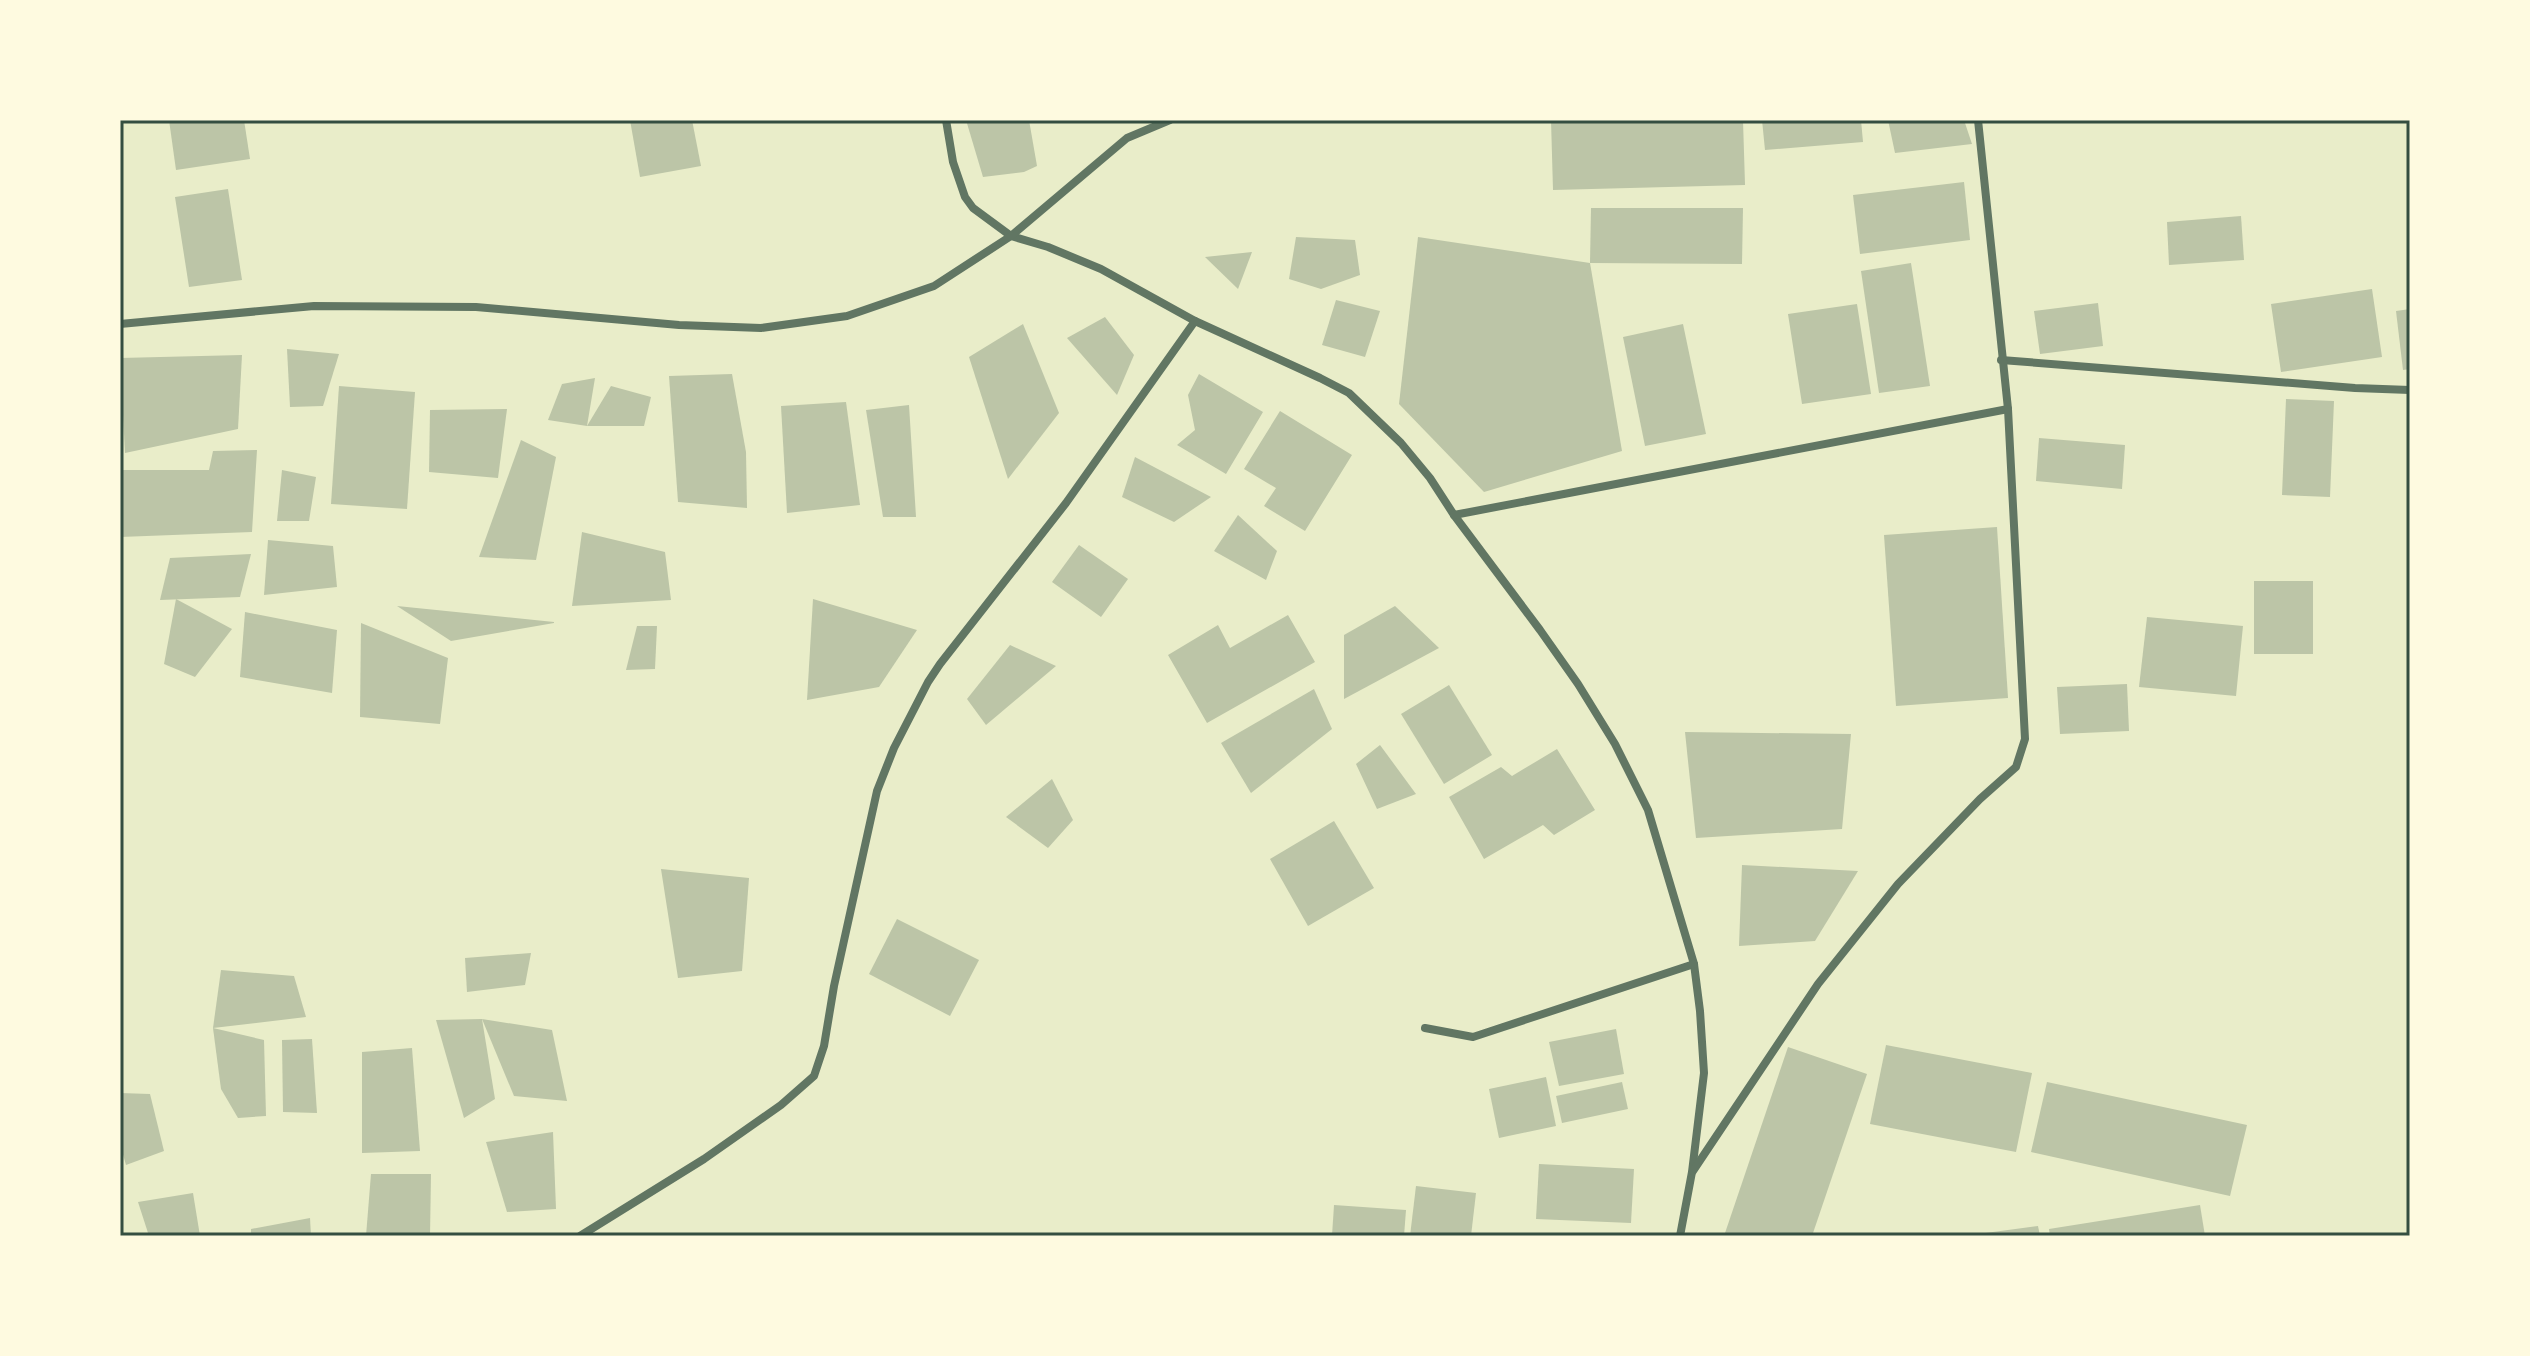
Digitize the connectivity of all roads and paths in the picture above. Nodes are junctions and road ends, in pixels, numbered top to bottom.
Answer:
1 (946, 120) edge
2 (1170, 120) edge
3 (1978, 120) edge
4 (1011, 236) junction
5 (1195, 321) junction
6 (120, 324) edge
7 (2001, 360) junction
8 (2410, 390) edge
9 (2008, 409) junction
10 (1454, 515) junction
11 (1694, 964) junction
12 (1425, 1028) dead end
13 (1692, 1172) junction
14 (580, 1236) edge
15 (1680, 1236) edge

1 - 4 street
2 - 4 street
3 - 7 street
4 - 5 street
4 - 6 street
5 - 10 street
5 - 14 street
7 - 8 street
7 - 9 street
9 - 10 street
9 - 13 street
10 - 11 street
11 - 12 street
11 - 13 street
13 - 15 street

